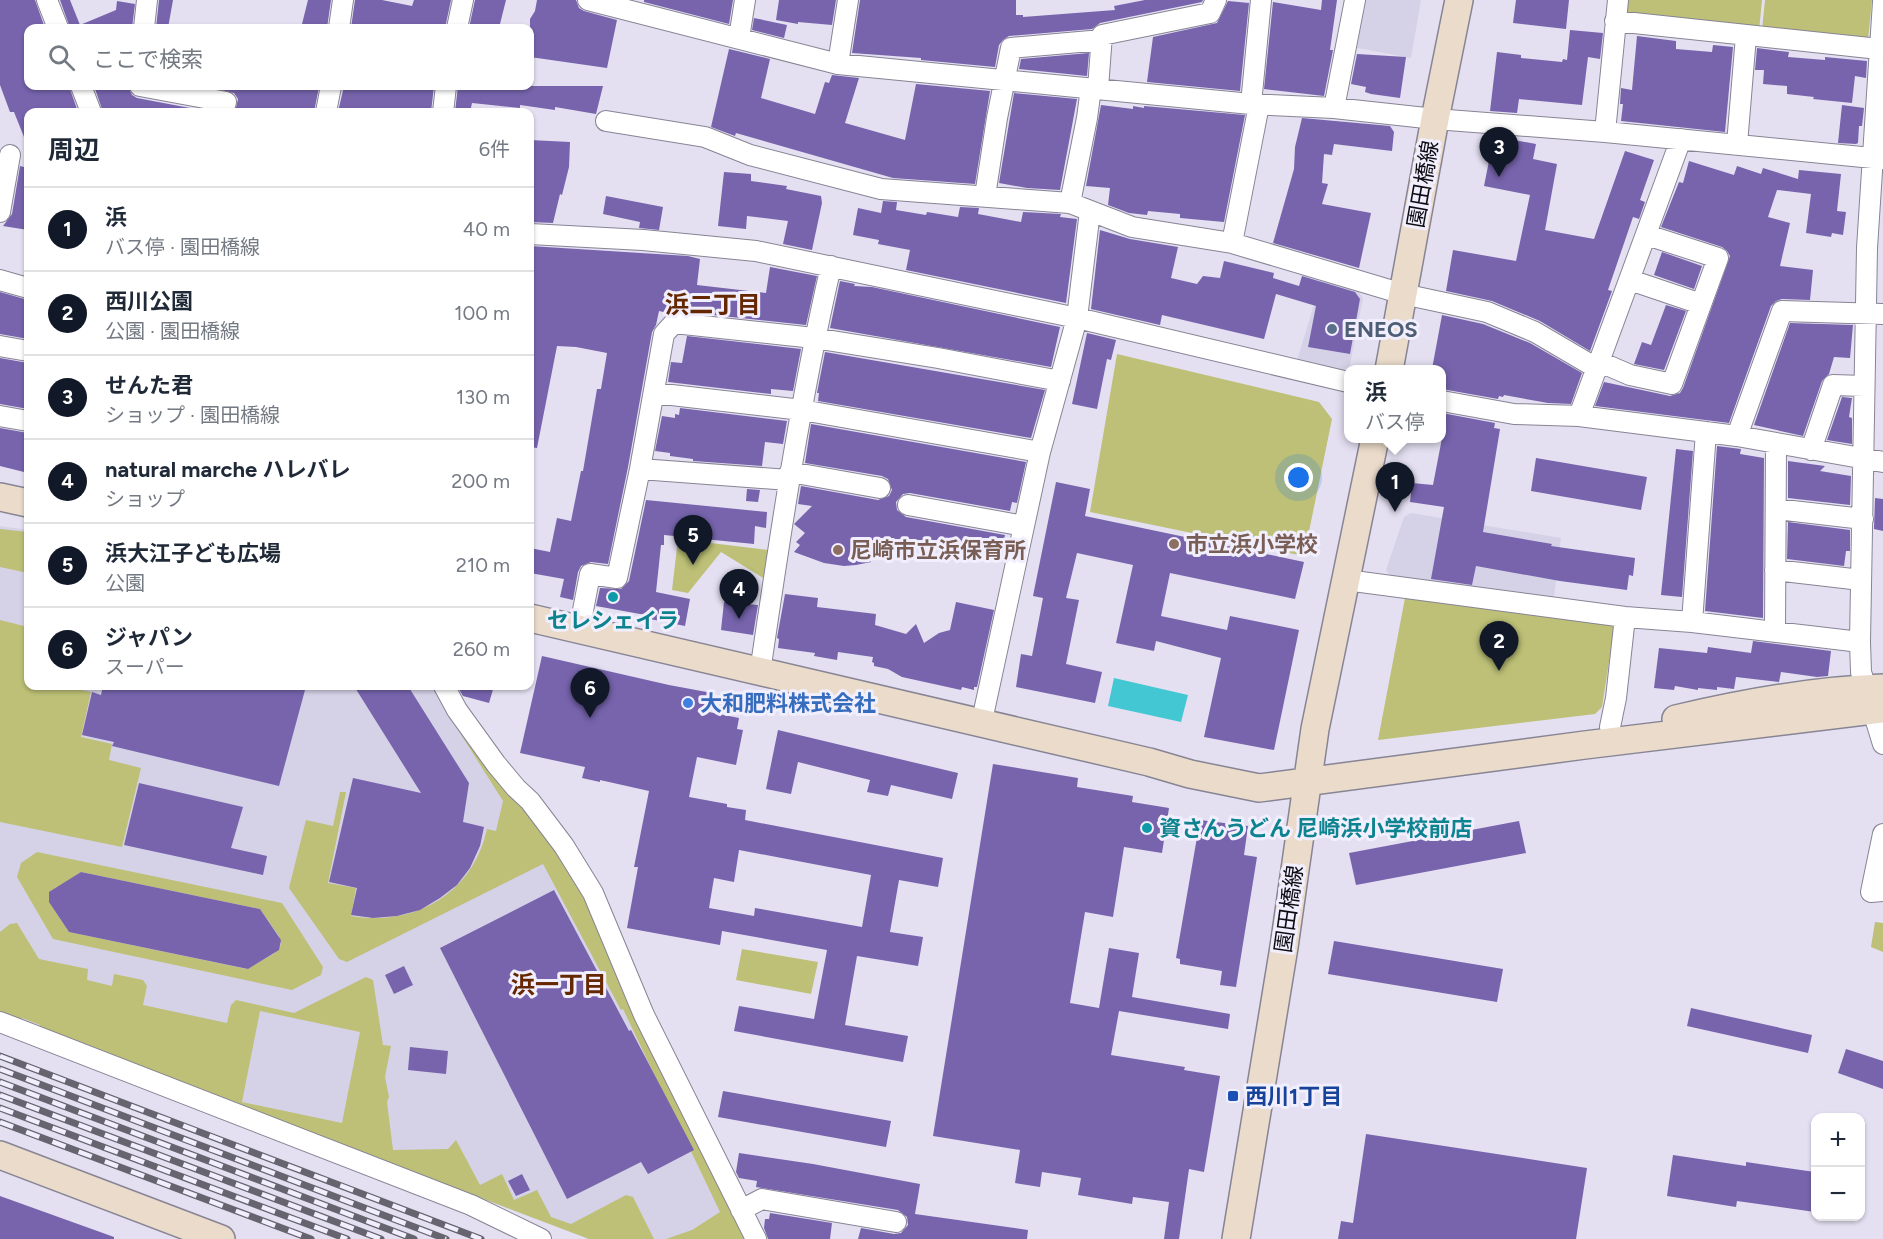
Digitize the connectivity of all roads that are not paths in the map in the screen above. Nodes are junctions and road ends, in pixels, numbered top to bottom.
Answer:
1 (46, 0) edge
2 (147, 0) edge
3 (343, 0) edge
4 (463, 0) edge
5 (588, 0) edge
6 (745, 0) edge
7 (848, 0) edge
8 (1216, 0) edge
9 (1261, 0) edge
10 (1354, 0) edge
11 (1460, 0) edge
12 (1618, 0) edge
13 (1883, 2) edge
14 (1616, 21) junction
15 (56, 24) edge
16 (144, 24) edge
17 (340, 24) edge
18 (458, 24) edge
19 (1746, 36) junction
20 (739, 38) junction
21 (1102, 40) junction
22 (1879, 49) junction
23 (838, 64) junction
24 (1004, 81) junction
25 (1094, 88) junction
26 (83, 90) edge
27 (162, 90) edge
28 (330, 90) edge
29 (446, 90) edge
30 (1255, 104) junction
31 (89, 108) edge
32 (224, 108) edge
33 (327, 108) edge
34 (443, 108) edge
35 (1334, 108) junction
36 (1435, 119) junction
37 (606, 121) dead end
38 (1605, 132) junction
39 (1682, 139) junction
40 (1737, 144) junction
41 (13, 156) edge
42 (1878, 158) edge
43 (985, 196) junction
44 (1070, 203) junction
45 (1090, 210) junction
46 (0, 212) edge
47 (534, 234) edge
48 (1647, 235) junction
49 (1232, 243) junction
50 (831, 266) junction
51 (0, 280) edge
52 (1630, 280) junction
53 (24, 287) edge
54 (1403, 294) junction
55 (1701, 304) junction
56 (1874, 313) edge
57 (1077, 318) junction
58 (814, 338) junction
59 (0, 346) edge
60 (24, 350) edge
61 (1390, 365) edge
62 (1599, 365) junction
63 (1060, 381) junction
64 (1344, 381) edge
65 (1864, 386) junction
66 (654, 393) junction
67 (1446, 402) edge
68 (802, 410) junction
69 (0, 416) edge
70 (1579, 416) junction
71 (24, 420) edge
72 (1706, 432) junction
73 (1737, 436) junction
74 (1374, 443) edge
75 (1776, 444) junction
76 (1811, 450) junction
77 (1040, 452) junction
78 (1863, 460) junction
79 (1883, 462) edge
80 (640, 469) junction
81 (790, 476) junction
82 (880, 488) dead end
83 (0, 497) edge
84 (24, 502) edge
85 (908, 505) dead end
86 (1776, 508) junction
87 (1863, 519) junction
88 (1024, 526) junction
89 (1775, 570) junction
90 (1346, 580) junction
91 (1862, 580) junction
92 (1625, 617) junction
93 (534, 619) edge
94 (1692, 621) junction
95 (579, 631) junction
96 (1774, 632) junction
97 (1860, 642) junction
98 (760, 672) junction
99 (446, 690) edge
100 (1878, 701) edge
101 (981, 725) junction
102 (1610, 728) junction
103 (1585, 744) junction
104 (1883, 744) edge
105 (1308, 782) junction
106 (1883, 834) edge
107 (1883, 891) edge
108 (0, 1022) edge
109 (0, 1155) edge
110 (741, 1210) junction
111 (896, 1222) dead end
112 (221, 1239) edge
113 (541, 1239) edge
114 (756, 1239) edge
115 (1236, 1239) edge

1 - 15 street
2 - 16 street
3 - 17 street
4 - 18 street
5 - 20 street
6 - 20 street
7 - 23 street
8 - 21 street
9 - 30 street
10 - 35 street
11 - 36 street, 園田橋線
12 - 14 street
13 - 22 street
14 - 19 street
14 - 38 street
19 - 22 street
19 - 40 street
20 - 23 street
21 - 24 street
21 - 25 street
22 - 42 street
23 - 24 street
24 - 25 street
24 - 43 street
25 - 30 street
25 - 44 street
26 - 31 street
27 - 32 street
28 - 33 street
29 - 34 street
30 - 35 street
30 - 49 street
35 - 36 street
36 - 38 street
36 - 54 street, 園田橋線
37 - 43 street
38 - 39 street
39 - 40 street
39 - 48 street
40 - 42 street
41 - 46 street
42 - 56 street
43 - 44 street
44 - 45 street
45 - 49 street
45 - 57 street
47 - 50 street
48 - 52 street
48 - 55 street
49 - 54 street
50 - 57 street
50 - 58 street
51 - 53 street
52 - 55 street
52 - 62 street
54 - 61 street, 園田橋線
54 - 62 street
55 - 62 street
56 - 65 street
56 - 73 street
57 - 63 street
57 - 64 street
58 - 63 street
58 - 66 street
58 - 68 street
59 - 60 street
62 - 70 street
63 - 77 street
65 - 76 street
65 - 78 street
66 - 68 street
66 - 80 street
67 - 70 street
68 - 77 street
68 - 81 street
69 - 71 street
70 - 72 street
72 - 73 street
72 - 94 street
73 - 75 street
74 - 90 street, 園田橋線
75 - 76 street
75 - 86 street
76 - 78 street
77 - 88 street
78 - 79 street
78 - 87 street
80 - 81 street
80 - 95 street
81 - 82 street
81 - 98 street
83 - 84 street
85 - 88 street
86 - 87 street
86 - 89 street
87 - 91 street
88 - 101 street
89 - 91 street
89 - 96 street
90 - 92 street
90 - 105 street, 園田橋線
91 - 97 street
92 - 94 street
92 - 102 street
93 - 95 street
94 - 96 street
95 - 98 street
96 - 97 street
97 - 100 street
98 - 101 street
99 - 110 street
100 - 102 street
100 - 103 street
100 - 104 street
101 - 105 street
102 - 103 street
103 - 105 street
105 - 115 street, 園田橋線
106 - 107 street
108 - 113 street
109 - 112 street
110 - 111 street
110 - 114 street

